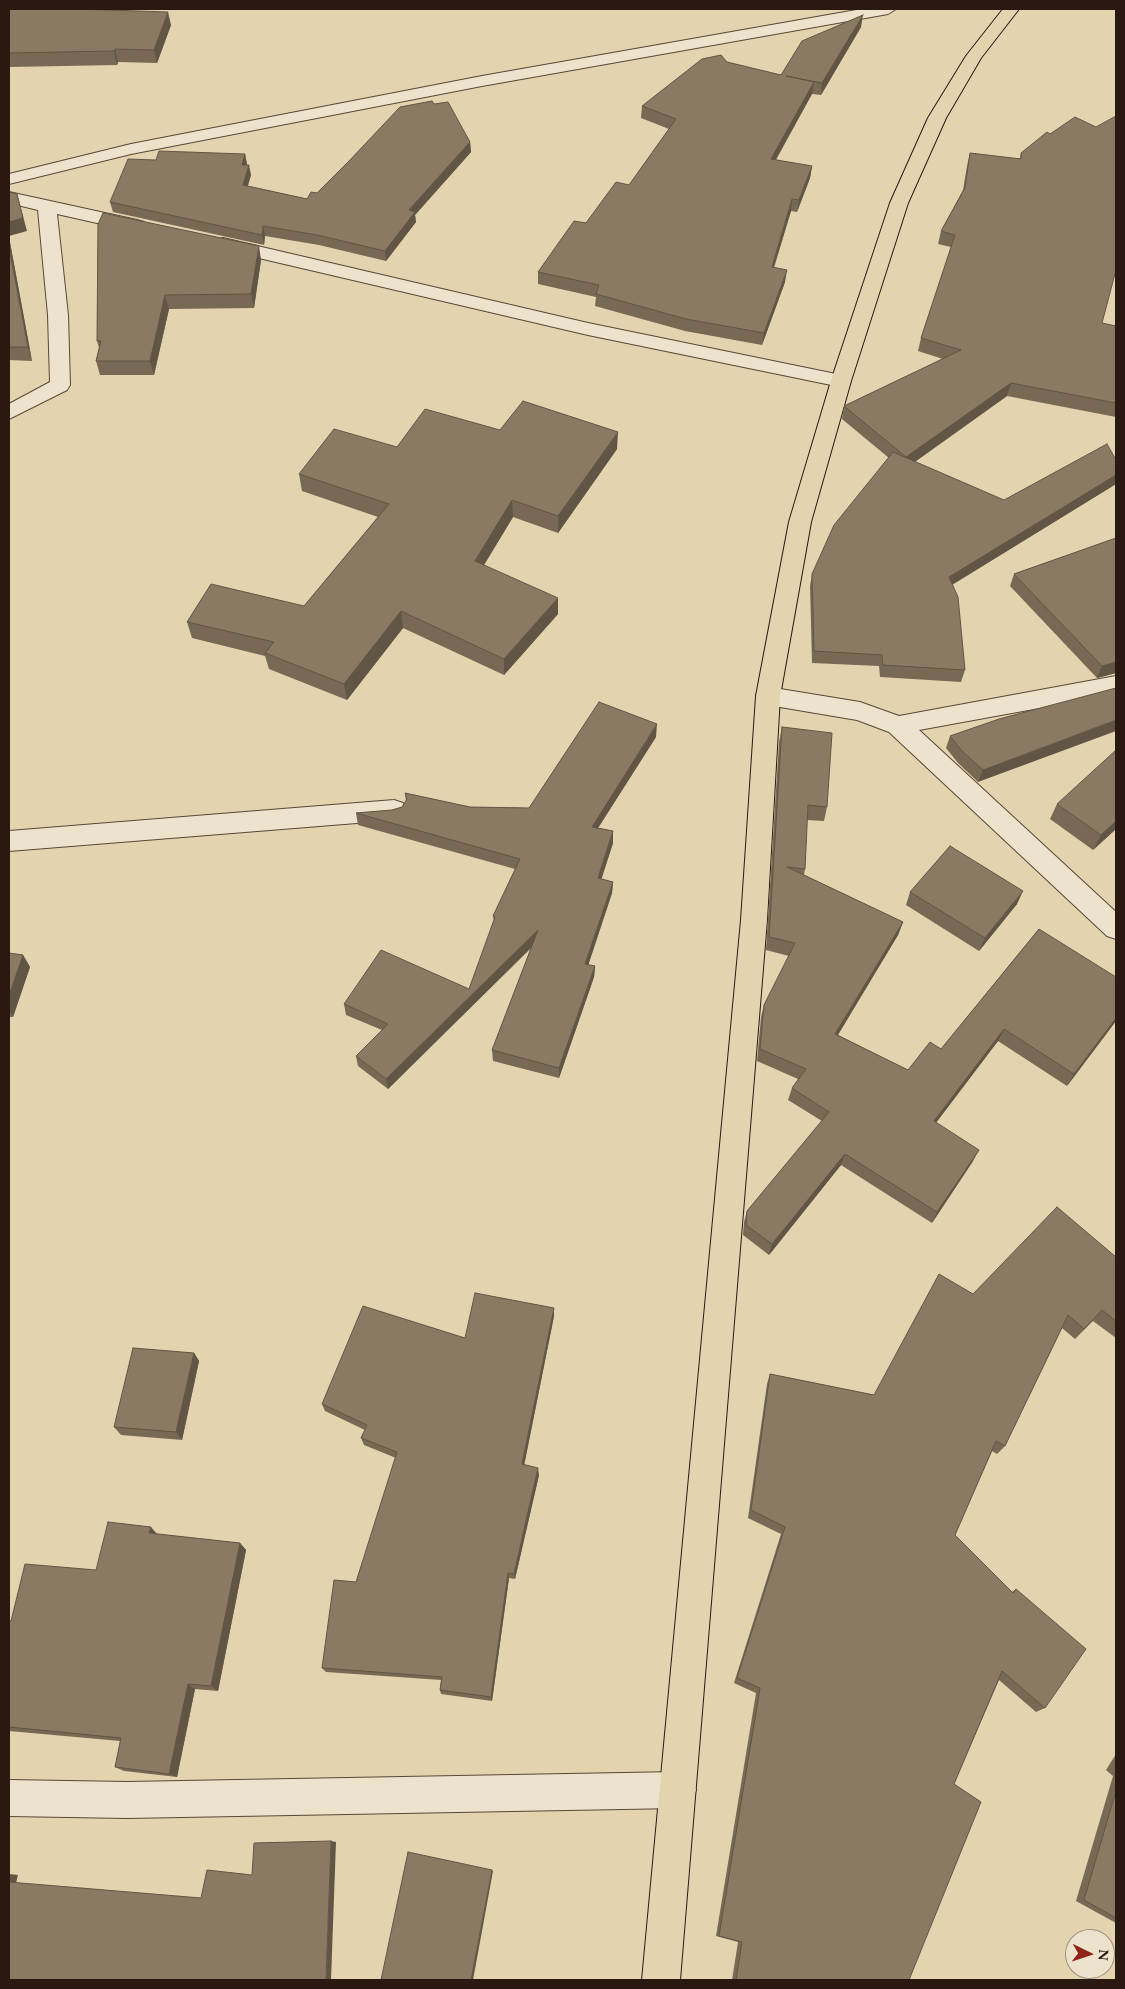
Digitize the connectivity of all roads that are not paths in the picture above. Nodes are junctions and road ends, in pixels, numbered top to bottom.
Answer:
1 (792, 9) edge
2 (888, 9) edge
3 (1011, 9) edge
4 (804, 22) junction
5 (9, 180) edge
6 (9, 198) edge
7 (48, 207) junction
8 (158, 230) edge
9 (206, 240) edge
10 (841, 381) junction
11 (9, 412) edge
12 (1116, 686) edge
13 (768, 696) junction
14 (898, 725) junction
15 (394, 810) edge
16 (9, 841) edge
17 (1116, 928) edge
18 (678, 1790) junction
19 (9, 1798) edge
20 (661, 1980) edge

1 - 4 street
2 - 4 street
3 - 10 main road
4 - 5 street
6 - 7 street
7 - 8 street
7 - 11 street
9 - 10 street
10 - 13 main road
12 - 14 street
13 - 14 street
13 - 18 main road
14 - 17 street
15 - 16 street
18 - 19 street
18 - 20 main road

